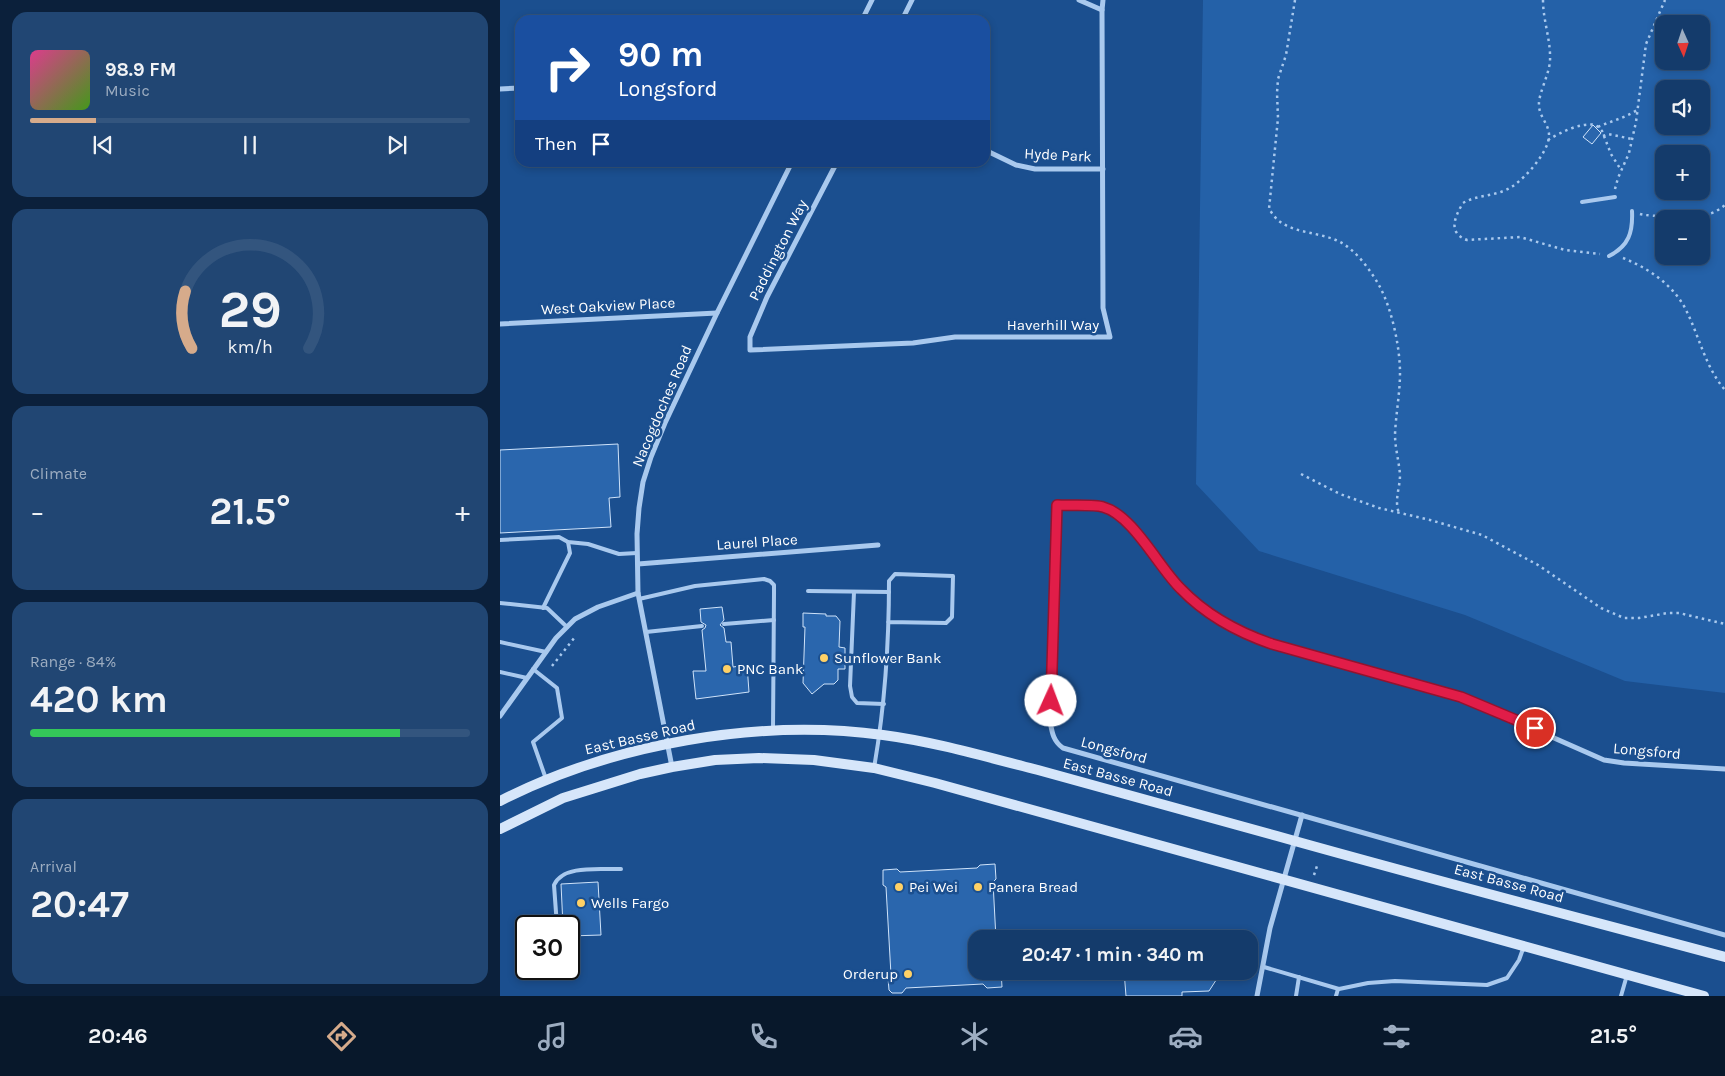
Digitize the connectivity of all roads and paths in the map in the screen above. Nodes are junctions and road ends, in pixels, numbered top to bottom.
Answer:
1 (872, 0) edge
2 (912, 0) edge
3 (1079, 0) edge
4 (1103, 0) edge
5 (1295, 0) edge
6 (1543, 0) edge
7 (1665, 0) edge
8 (1102, 10) junction
9 (864, 15) edge
10 (904, 15) edge
11 (515, 88) edge
12 (500, 89) edge
13 (1637, 110) junction
14 (1598, 127) junction
15 (1603, 136) junction
16 (1632, 139) junction
17 (1548, 140) junction
18 (990, 152) edge
19 (790, 167) edge
20 (834, 167) edge
21 (1103, 169) junction
22 (1621, 170) junction
23 (1615, 197) joint
24 (1582, 202) dead end
25 (1725, 204) edge
26 (1632, 211) joint
27 (1609, 256) junction
28 (717, 313) junction
29 (500, 324) edge
30 (750, 350) joint
31 (1725, 390) edge
32 (1301, 474) dead end
33 (1399, 513) junction
34 (500, 540) edge
35 (568, 542) junction
36 (878, 545) dead end
37 (637, 553) junction
38 (638, 564) junction
39 (808, 591) dead end
40 (854, 592) junction
41 (889, 592) junction
42 (638, 593) junction
43 (639, 599) junction
44 (500, 603) edge
45 (543, 608) junction
46 (774, 620) junction
47 (888, 622) junction
48 (724, 624) dead end
49 (1725, 624) edge
50 (567, 626) junction
51 (702, 626) dead end
52 (646, 632) junction
53 (576, 637) dead end
54 (500, 642) edge
55 (546, 652) junction
56 (552, 666) dead end
57 (533, 669) junction
58 (500, 672) edge
59 (527, 678) junction
60 (884, 704) junction
61 (500, 716) edge
62 (773, 731) junction
63 (880, 734) junction
64 (668, 743) junction
65 (672, 766) junction
66 (874, 768) junction
67 (1725, 769) edge
68 (546, 779) junction
69 (500, 801) edge
70 (1302, 815) junction
71 (500, 829) edge
72 (1295, 841) junction
73 (1317, 866) dead end
74 (621, 869) dead end
75 (1313, 879) dead end
76 (1284, 880) junction
77 (555, 915) edge
78 (1725, 935) edge
79 (1524, 946) junction
80 (1725, 957) edge
81 (1264, 967) junction
82 (1627, 975) junction
83 (1299, 977) junction
84 (1338, 989) junction
85 (1257, 996) edge
86 (1296, 996) edge
87 (1336, 996) edge
88 (1621, 996) edge
89 (1704, 996) edge

1 - 9 street
2 - 10 street
3 - 8 street
4 - 8 street, Haverhill Way
5 - 33 path
6 - 17 path
7 - 13 path
8 - 21 street, Haverhill Way
11 - 12 street
13 - 14 path
13 - 16 path
14 - 15 path
14 - 17 path
15 - 16 path
15 - 22 path
16 - 22 path
17 - 27 path
18 - 21 street, Hyde Park
19 - 28 street, Nacogdoches Road
20 - 30 street, Paddington Way
21 - 30 street, Haverhill Way
22 - 23 path
23 - 24 lane
25 - 26 path
26 - 27 lane
27 - 31 path
28 - 29 street, West Oakview Place
28 - 37 street, Nacogdoches Road
32 - 33 path
33 - 49 path
34 - 35 lane
35 - 37 lane
35 - 45 lane
36 - 38 street, Laurel Place
37 - 38 street, Nacogdoches Road
38 - 42 street, Nacogdoches Road
39 - 40 lane
40 - 41 lane
40 - 60 lane
41 - 47 lane
41 - 47 lane
42 - 43 street, Nacogdoches Road
42 - 50 street
43 - 46 lane
43 - 52 street, Nacogdoches Road
44 - 45 lane
45 - 50 lane
46 - 48 lane
46 - 62 lane
47 - 60 lane
50 - 55 street
51 - 52 lane
52 - 64 street, Nacogdoches Road
53 - 56 path
54 - 55 lane
55 - 57 street
57 - 59 street
57 - 68 lane
58 - 59 lane
59 - 61 street
60 - 63 lane
62 - 63 main road, East Basse Road
62 - 64 main road, East Basse Road
63 - 66 lane
63 - 72 main road, East Basse Road
64 - 65 street, Nacogdoches Road
64 - 68 main road, East Basse Road
65 - 66 main road
65 - 71 main road
66 - 76 main road
67 - 70 street, Longsford
68 - 69 main road, East Basse Road
70 - 72 street
70 - 78 street, Longsford
72 - 76 street
72 - 80 main road, East Basse Road
73 - 75 path
74 - 77 lane
76 - 79 main road
76 - 81 street
79 - 82 main road
79 - 84 lane
81 - 83 lane
81 - 85 street
82 - 88 lane
82 - 89 main road
83 - 84 lane
83 - 86 lane
84 - 87 lane

